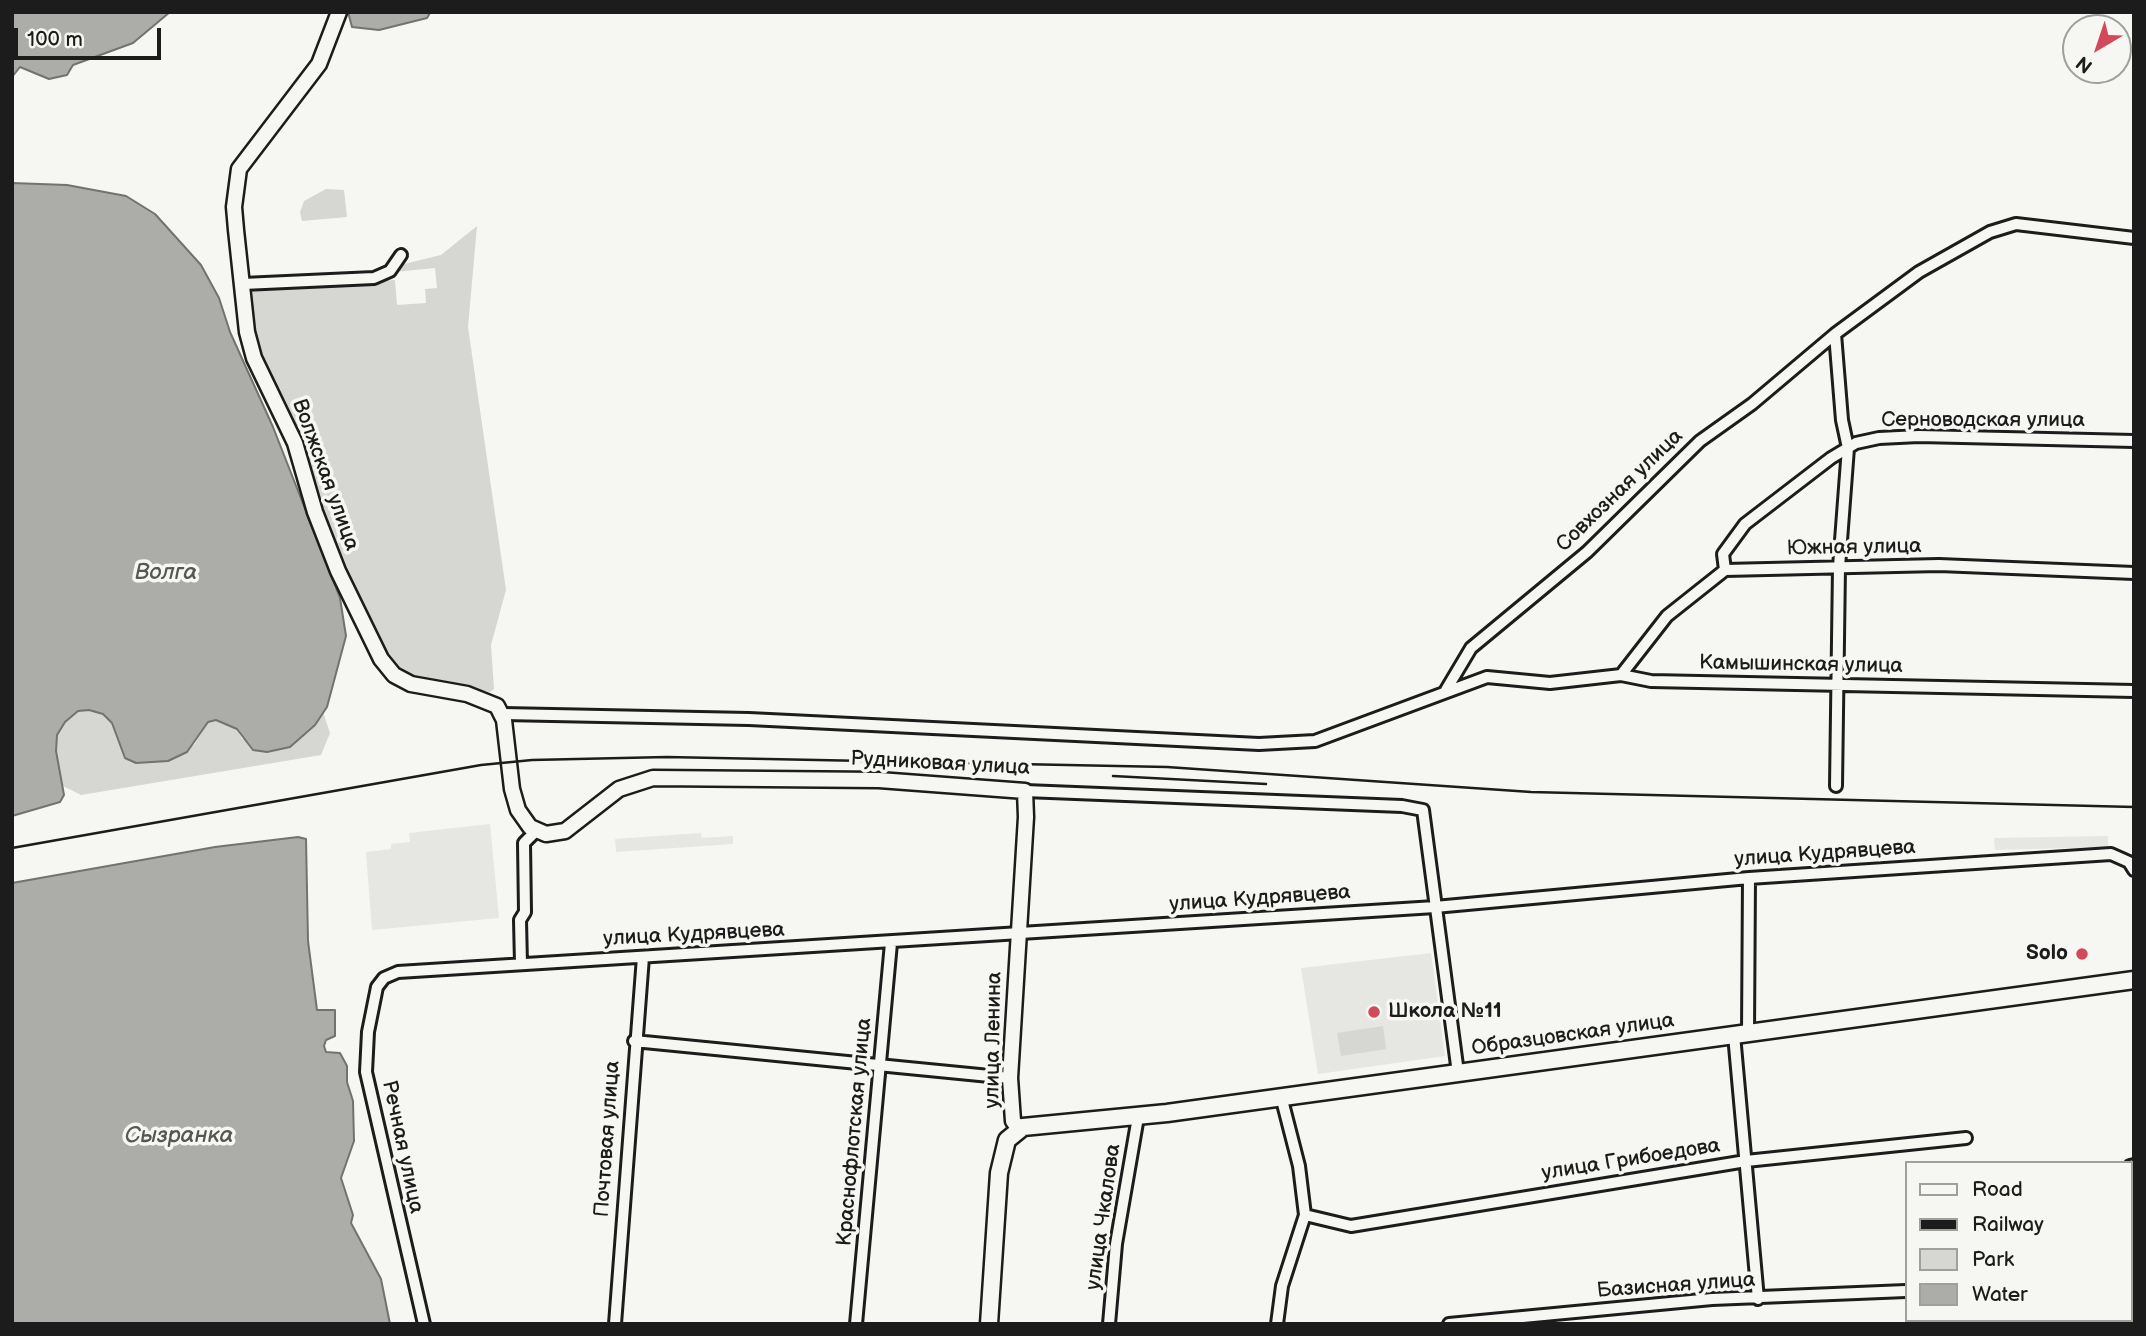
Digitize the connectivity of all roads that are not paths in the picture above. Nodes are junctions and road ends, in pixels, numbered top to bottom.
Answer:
1 (339, 12) edge
2 (2134, 238) edge
3 (401, 255) dead end
4 (243, 284) junction
5 (1835, 334) junction
6 (2134, 441) edge
7 (1848, 448) junction
8 (1839, 567) junction
9 (1725, 570) junction
10 (2134, 573) edge
11 (1621, 675) junction
12 (1838, 684) junction
13 (1446, 690) junction
14 (2134, 691) edge
15 (503, 714) junction
16 (1836, 786) dead end
17 (1025, 791) junction
18 (536, 831) junction
19 (2134, 870) edge
20 (1749, 878) junction
21 (1435, 907) junction
22 (1019, 933) junction
23 (891, 943) junction
24 (643, 957) junction
25 (521, 964) junction
26 (384, 978) joint
27 (2134, 980) edge
28 (1741, 1034) junction
29 (634, 1041) junction
30 (881, 1064) junction
31 (1458, 1073) junction
32 (1010, 1078) junction
33 (1281, 1097) junction
34 (1138, 1117) junction
35 (1019, 1129) junction
36 (1966, 1138) dead end
37 (1746, 1161) junction
38 (1305, 1214) junction
39 (1904, 1291) edge
40 (1758, 1299) junction
41 (424, 1324) edge
42 (615, 1324) edge
43 (856, 1324) edge
44 (989, 1324) edge
45 (1109, 1324) edge
46 (1277, 1324) edge
47 (1449, 1324) edge

1 - 4 street, Волжская улица
2 - 5 street, Совхозная улица
3 - 4 street
4 - 15 street, Волжская улица
5 - 7 street
5 - 13 street, Совхозная улица
6 - 7 street, Серноводская улица
7 - 8 street
7 - 9 street, Серноводская улица
8 - 9 street, Южная улица
8 - 10 street, Южная улица
8 - 12 street
9 - 11 street
11 - 12 street, Камышинская улица
11 - 13 street, Камышинская улица
12 - 14 street, Камышинская улица
12 - 16 street
13 - 15 street
15 - 18 street
17 - 18 street, Рудниковая улица
17 - 21 street, Рудниковая улица
17 - 22 street, улица Ленина
18 - 25 street
19 - 20 street, улица Кудрявцева
20 - 21 street, улица Кудрявцева
20 - 28 street
21 - 22 street, улица Кудрявцева
21 - 31 street
22 - 23 street, улица Кудрявцева
22 - 32 street, улица Ленина
23 - 24 street, улица Кудрявцева
23 - 30 street, Краснофлотская улица
24 - 25 street, улица Кудрявцева
24 - 29 street, Почтовая улица
25 - 26 street, улица Кудрявцева
26 - 41 street, Речная улица
27 - 28 main road, Образцовская улица
28 - 31 main road, Образцовская улица
28 - 37 street
29 - 30 street
29 - 42 street, Почтовая улица
30 - 32 street
30 - 43 street, Краснофлотская улица
31 - 33 main road, Образцовская улица
32 - 35 street, улица Ленина
33 - 34 main road, Образцовская улица
33 - 38 street
34 - 35 main road, Образцовская улица
34 - 45 street, улица Чкалова
35 - 44 main road, улица Ленина
36 - 37 street, улица Грибоедова
37 - 38 street, улица Грибоедова
37 - 40 street
38 - 46 street
39 - 40 street, Базисная улица
40 - 47 street, Базисная улица

